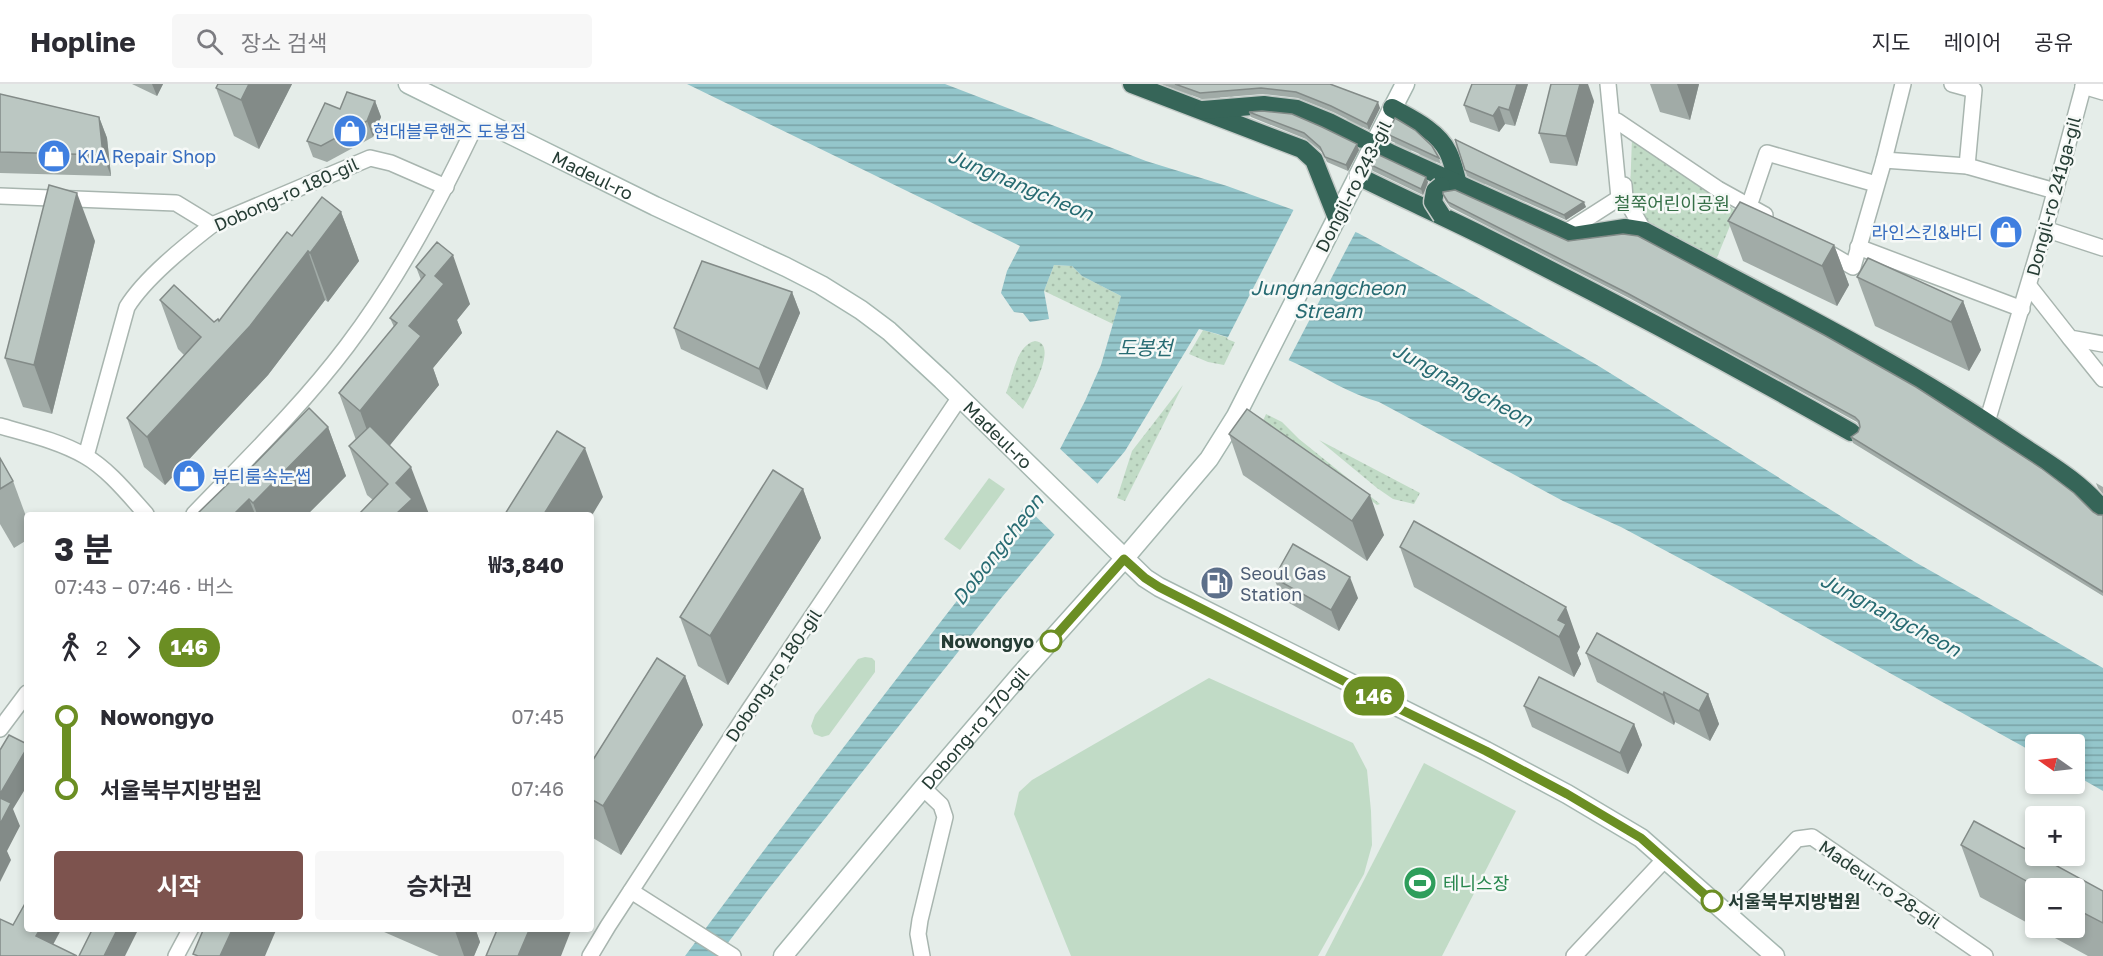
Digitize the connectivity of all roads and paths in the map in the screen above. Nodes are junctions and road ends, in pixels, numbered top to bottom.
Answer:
1 (408, 84) edge
2 (1132, 84) edge
3 (1405, 84) edge
4 (1608, 84) edge
5 (1616, 84) edge
6 (1903, 84) edge
7 (1952, 84) edge
8 (2084, 85) edge
9 (2103, 92) edge
10 (1392, 108) junction
11 (1209, 109) junction
12 (478, 118) junction
13 (1617, 121) junction
14 (1372, 148) junction
15 (1884, 160) junction
16 (1967, 166) junction
17 (1358, 176) junction
18 (1876, 184) junction
19 (1449, 185) junction
20 (446, 187) junction
21 (2055, 191) junction
22 (0, 196) edge
23 (1749, 206) junction
24 (1442, 216) junction
25 (1337, 218) junction
26 (1777, 223) edge
27 (212, 225) junction
28 (2045, 229) junction
29 (1644, 231) junction
30 (1566, 232) junction
31 (1806, 239) edge
32 (1858, 247) junction
33 (2103, 248) edge
34 (2029, 286) junction
35 (2022, 309) junction
36 (2070, 338) junction
37 (2103, 344) edge
38 (2103, 379) edge
39 (960, 397) junction
40 (1236, 416) joint
41 (1988, 422) junction
42 (0, 426) edge
43 (1851, 432) dead end
44 (86, 456) junction
45 (2103, 510) edge
46 (144, 512) edge
47 (196, 512) edge
48 (1124, 559) junction
49 (24, 697) edge
50 (0, 729) edge
51 (923, 788) junction
52 (1665, 859) junction
53 (637, 895) junction
54 (1728, 915) junction
55 (189, 932) edge
56 (176, 956) edge
57 (590, 956) edge
58 (733, 956) edge
59 (783, 956) edge
60 (922, 956) edge
61 (1574, 956) edge
62 (1775, 956) edge
63 (1985, 956) edge

1 - 12 street, Madeul-ro
2 - 11 highway
3 - 10 street, Dongil-ro 243-gil
4 - 30 street
5 - 13 street
6 - 15 street
7 - 16 street
8 - 9 street
8 - 21 street, Dongil-ro 241ga-gil
10 - 14 street, Dongil-ro 243-gil
10 - 19 highway
11 - 14 highway
11 - 25 highway
12 - 20 street
12 - 39 street, Madeul-ro
13 - 23 street
13 - 29 street
14 - 17 street, Dongil-ro 243-gil, bridge
14 - 19 highway
15 - 16 street
15 - 18 street
16 - 21 street
17 - 24 highway
17 - 25 street, Dongil-ro 243-gil
18 - 23 street
18 - 32 street
19 - 24 highway, bridge
19 - 30 highway
20 - 27 street, Dobong-ro 180-gil
20 - 47 street
21 - 28 street, Dongil-ro 241ga-gil
22 - 27 street
23 - 26 street
24 - 43 highway
25 - 40 street, Dongil-ro 243-gil
27 - 44 street, Dobong-ro 180-gil
28 - 33 street
28 - 34 street, Dongil-ro 241ga-gil
29 - 30 highway
29 - 41 highway
31 - 32 street
32 - 35 street
34 - 35 street, Dongil-ro 241ga-gil
34 - 36 street
35 - 41 street, Dongil-ro 241ga-gil
36 - 37 street
36 - 38 street
39 - 48 street, Madeul-ro
39 - 53 street, Dobong-ro 180-gil
40 - 48 street, Dobong-ro 170-gil
41 - 45 highway
42 - 44 street
44 - 46 street
48 - 51 street, Dobong-ro 170-gil
48 - 52 street, Madeul-ro
49 - 50 street
51 - 59 street, Dobong-ro 170-gil
51 - 60 street
52 - 54 street, Madeul-ro
52 - 61 street
53 - 57 street, Dobong-ro 180-gil
53 - 58 street
54 - 62 street, Madeul-ro
54 - 63 street, Madeul-ro 28-gil
55 - 56 street

